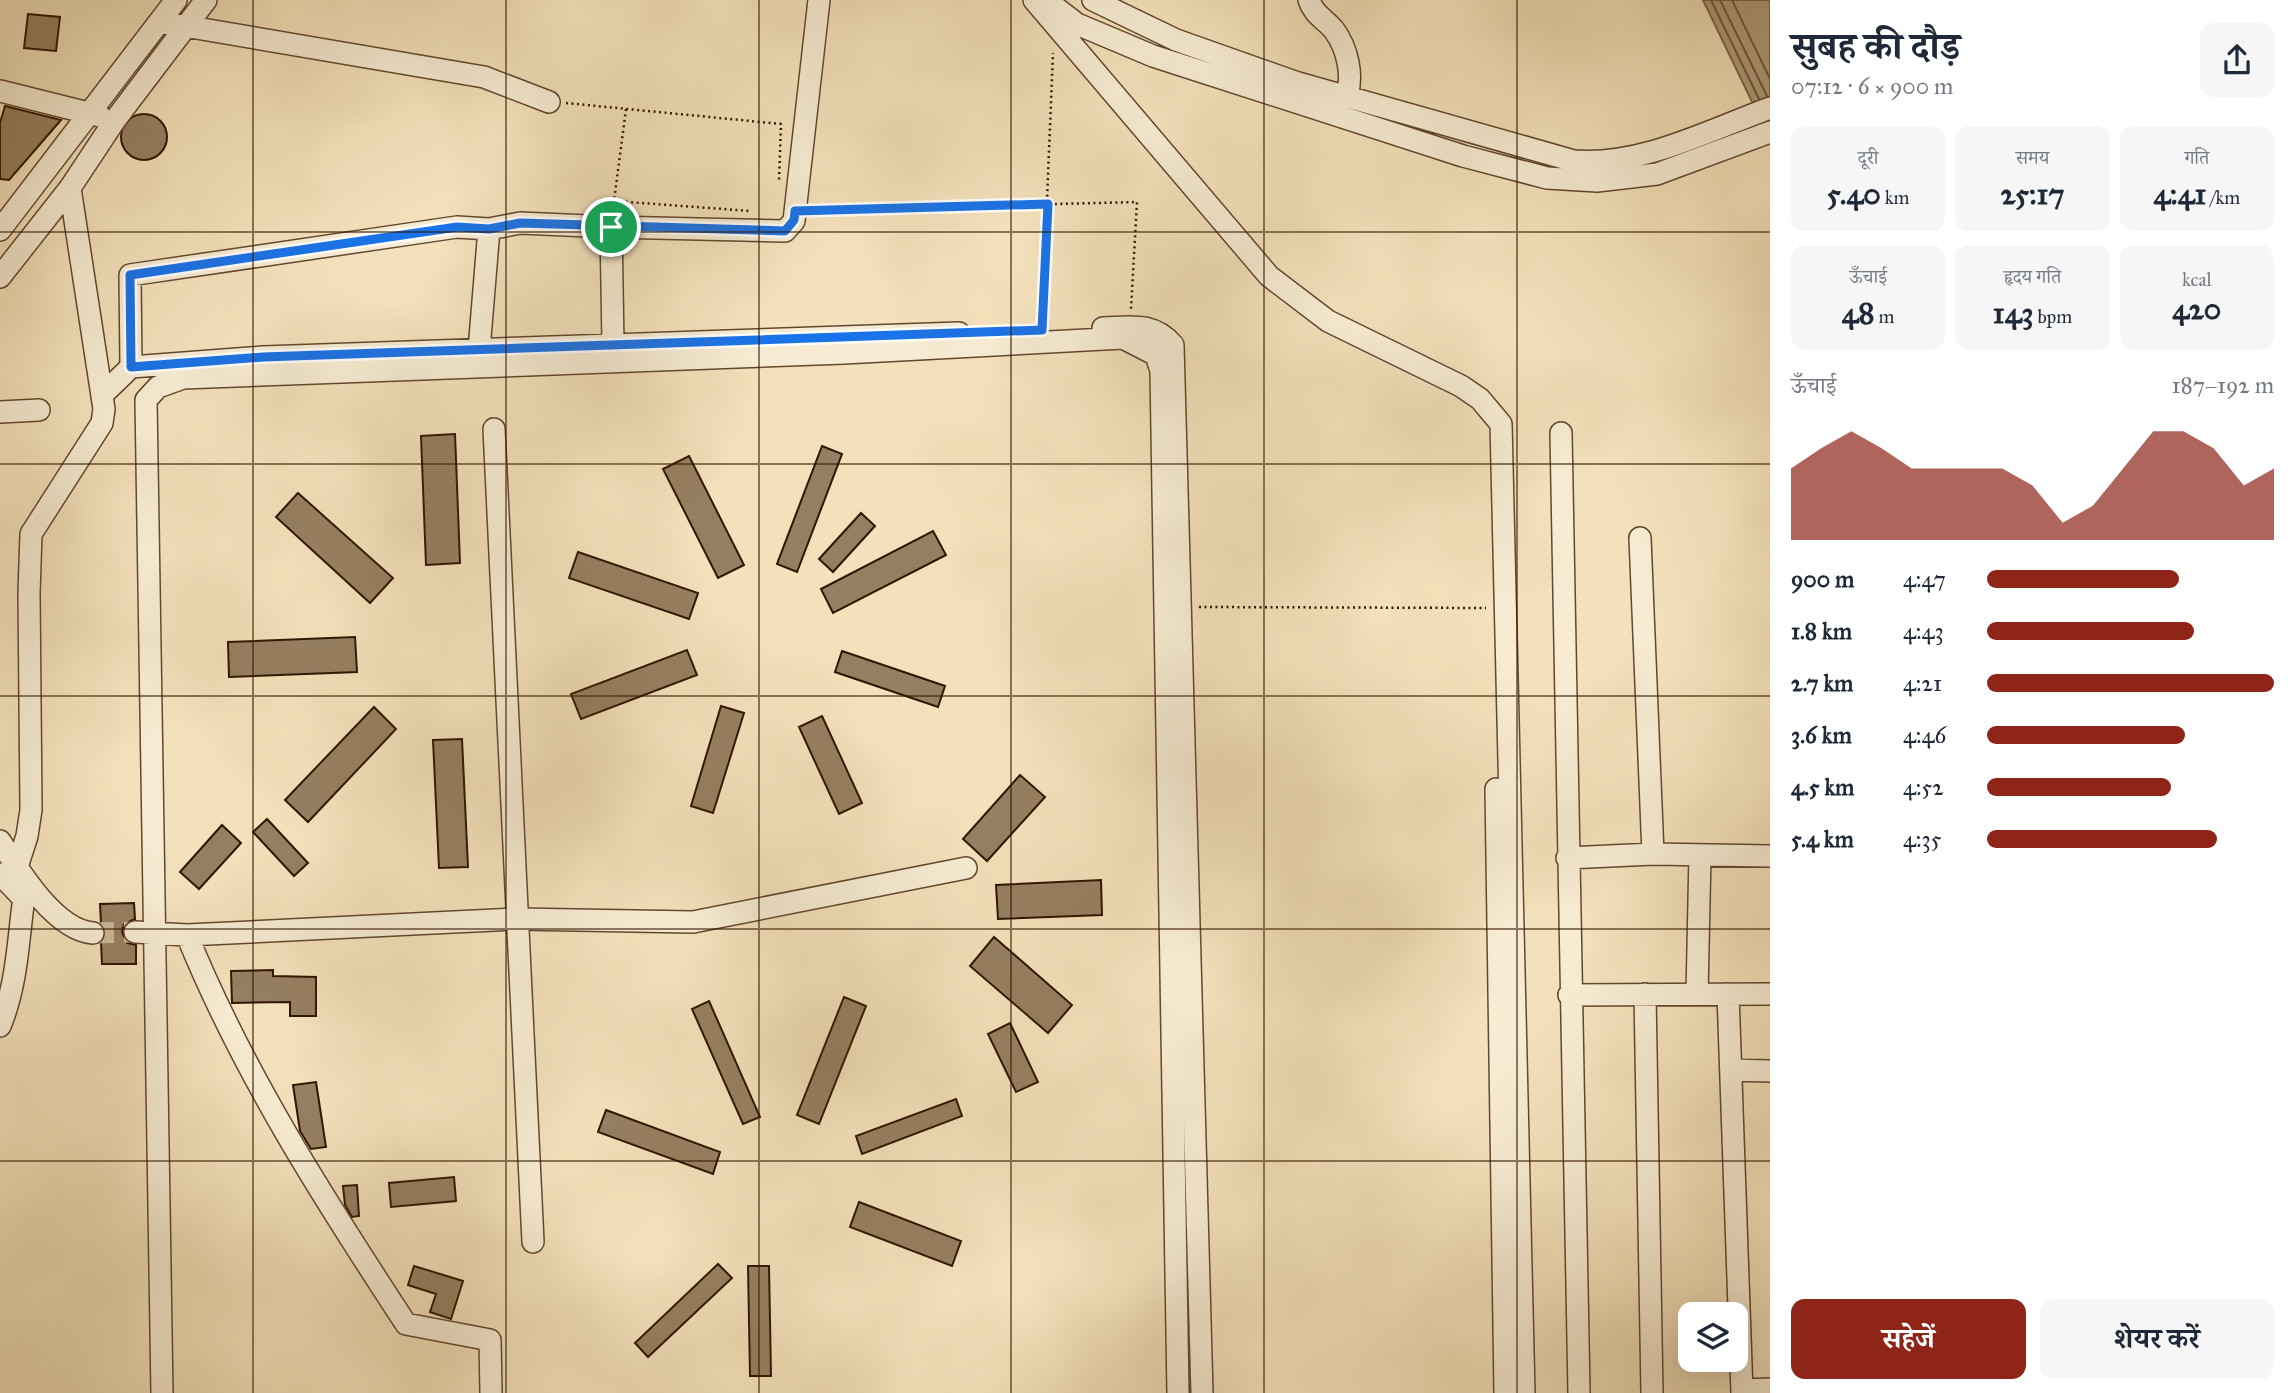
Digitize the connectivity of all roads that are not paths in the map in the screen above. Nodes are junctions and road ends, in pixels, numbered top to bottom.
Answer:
1 (176, 0) edge
2 (206, 0) edge
3 (819, 0) edge
4 (1034, 0) edge
5 (1046, 0) edge
6 (1093, 0) edge
7 (1309, 0) edge
8 (161, 22) junction
9 (189, 26) junction
10 (0, 91) edge
11 (1347, 96) junction
12 (549, 102) road end
13 (1770, 107) edge
14 (90, 113) junction
15 (115, 120) junction
16 (1770, 132) edge
17 (69, 188) junction
18 (611, 227) junction
19 (489, 229) junction
20 (0, 230) edge
21 (0, 277) edge
22 (612, 345) junction
23 (479, 350) junction
24 (131, 367) junction
25 (103, 394) junction
26 (39, 410) dead end
27 (0, 412) edge
28 (494, 429) dead end
29 (1561, 433) dead end
30 (1488, 454) dead end
31 (1640, 538) dead end
32 (0, 841) edge
33 (1653, 854) junction
34 (1700, 855) junction
35 (1770, 856) edge
36 (1567, 858) junction
37 (966, 868) dead end
38 (17, 881) edge
39 (517, 919) junction
40 (93, 933) tunnel mouth
41 (145, 933) junction
42 (187, 934) junction
43 (1645, 994) junction
44 (1698, 994) junction
45 (1728, 994) junction
46 (1770, 994) edge
47 (1569, 995) junction
48 (0, 1026) edge
49 (1731, 1070) junction
50 (1770, 1071) edge
51 (533, 1242) dead end
52 (1770, 1389) edge
53 (1742, 1392) edge
54 (162, 1393) edge
55 (491, 1393) edge
56 (1178, 1393) edge
57 (1202, 1393) edge
58 (1505, 1393) edge
59 (1524, 1393) edge
60 (1579, 1393) edge
61 (1652, 1393) edge

1 - 8 street
2 - 9 street
3 - 18 street
4 - 59 street
5 - 16 street
6 - 11 street
7 - 11 street
8 - 9 street
8 - 14 street
9 - 12 street
9 - 15 street
10 - 14 street
11 - 13 street
14 - 15 street
14 - 20 street
15 - 17 street
17 - 21 street
17 - 25 street
18 - 19 street
18 - 22 street
19 - 23 street
19 - 24 street
22 - 23 street
22 - 57 street
23 - 24 street
24 - 25 street
25 - 38 street
26 - 27 street
28 - 39 street
29 - 36 street
30 - 58 street
31 - 33 street
32 - 38 street
33 - 34 street
33 - 36 street
34 - 35 street
34 - 44 street
36 - 47 street
37 - 39 street
38 - 40 street
38 - 48 street
39 - 42 street
39 - 51 street
41 - 42 street
41 - 54 street
41 - 56 street
42 - 55 street
43 - 44 street
43 - 47 street
43 - 61 street
44 - 45 street
45 - 46 street
45 - 49 street
47 - 60 street
49 - 50 street
49 - 53 street
52 - 53 street

